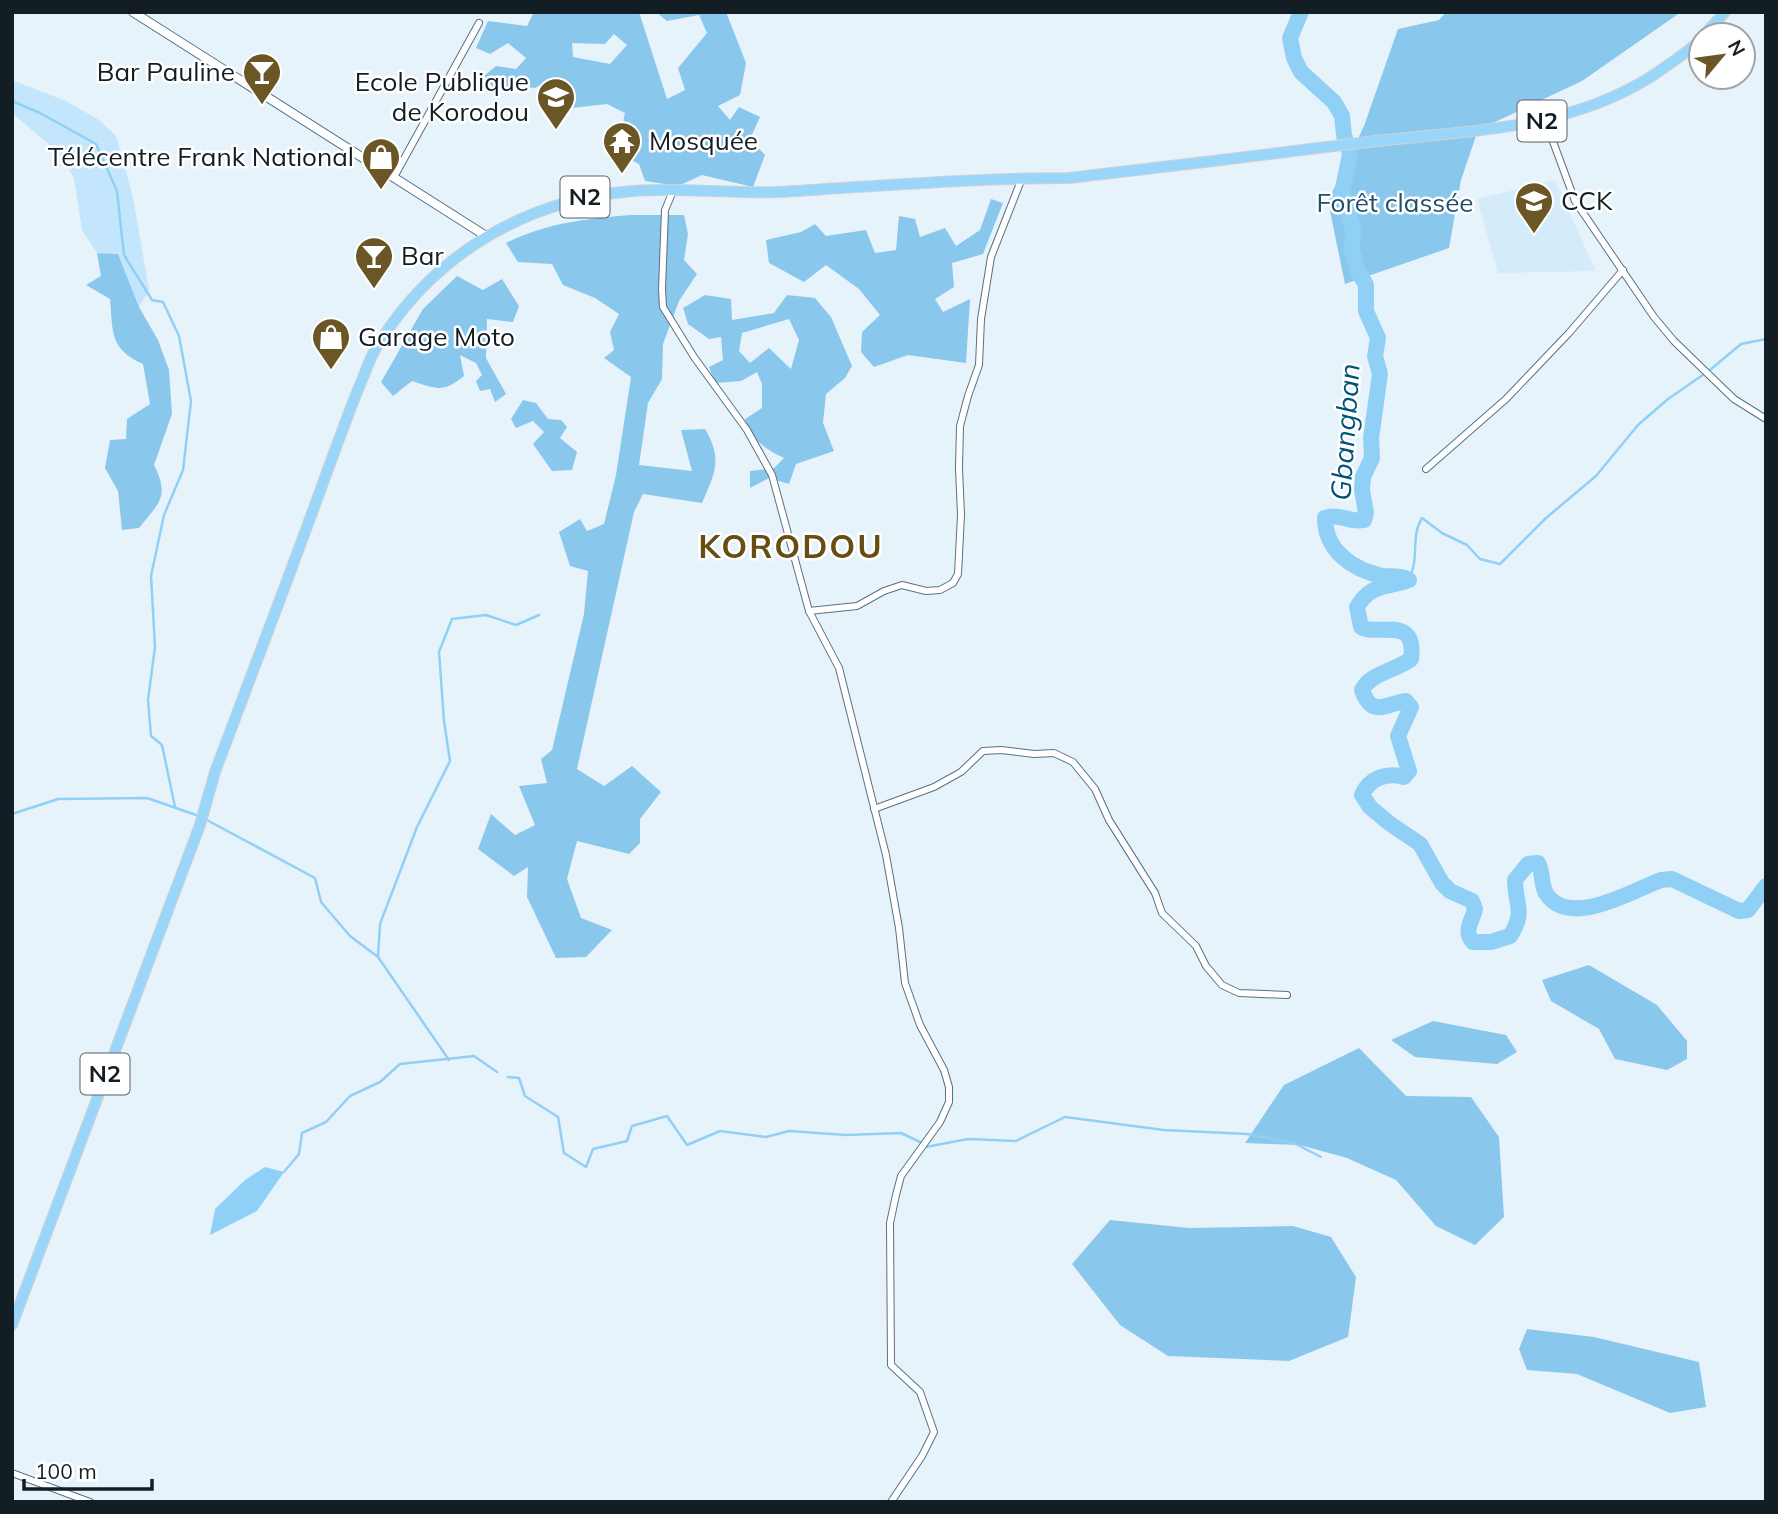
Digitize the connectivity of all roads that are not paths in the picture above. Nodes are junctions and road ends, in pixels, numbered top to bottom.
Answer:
1 (133, 12) edge
2 (479, 23) dead end
3 (1687, 49) edge
4 (1545, 120) junction
5 (394, 177) junction
6 (1022, 178) junction
7 (673, 191) junction
8 (486, 236) junction
9 (1623, 270) junction
10 (1766, 419) edge
11 (1426, 469) dead end
12 (809, 611) junction
13 (874, 809) junction
14 (1287, 995) dead end
15 (12, 1325) edge
16 (12, 1474) edge
17 (90, 1502) edge
18 (891, 1502) edge

1 - 5 street
2 - 5 street
3 - 4 highway, N2
4 - 6 highway, N2
4 - 9 street
5 - 8 street
6 - 7 highway, N2
6 - 12 street
7 - 8 highway, N2
7 - 12 street
8 - 15 highway, N2
9 - 10 street
9 - 11 street
12 - 13 street
13 - 14 street
13 - 18 street
16 - 17 street

